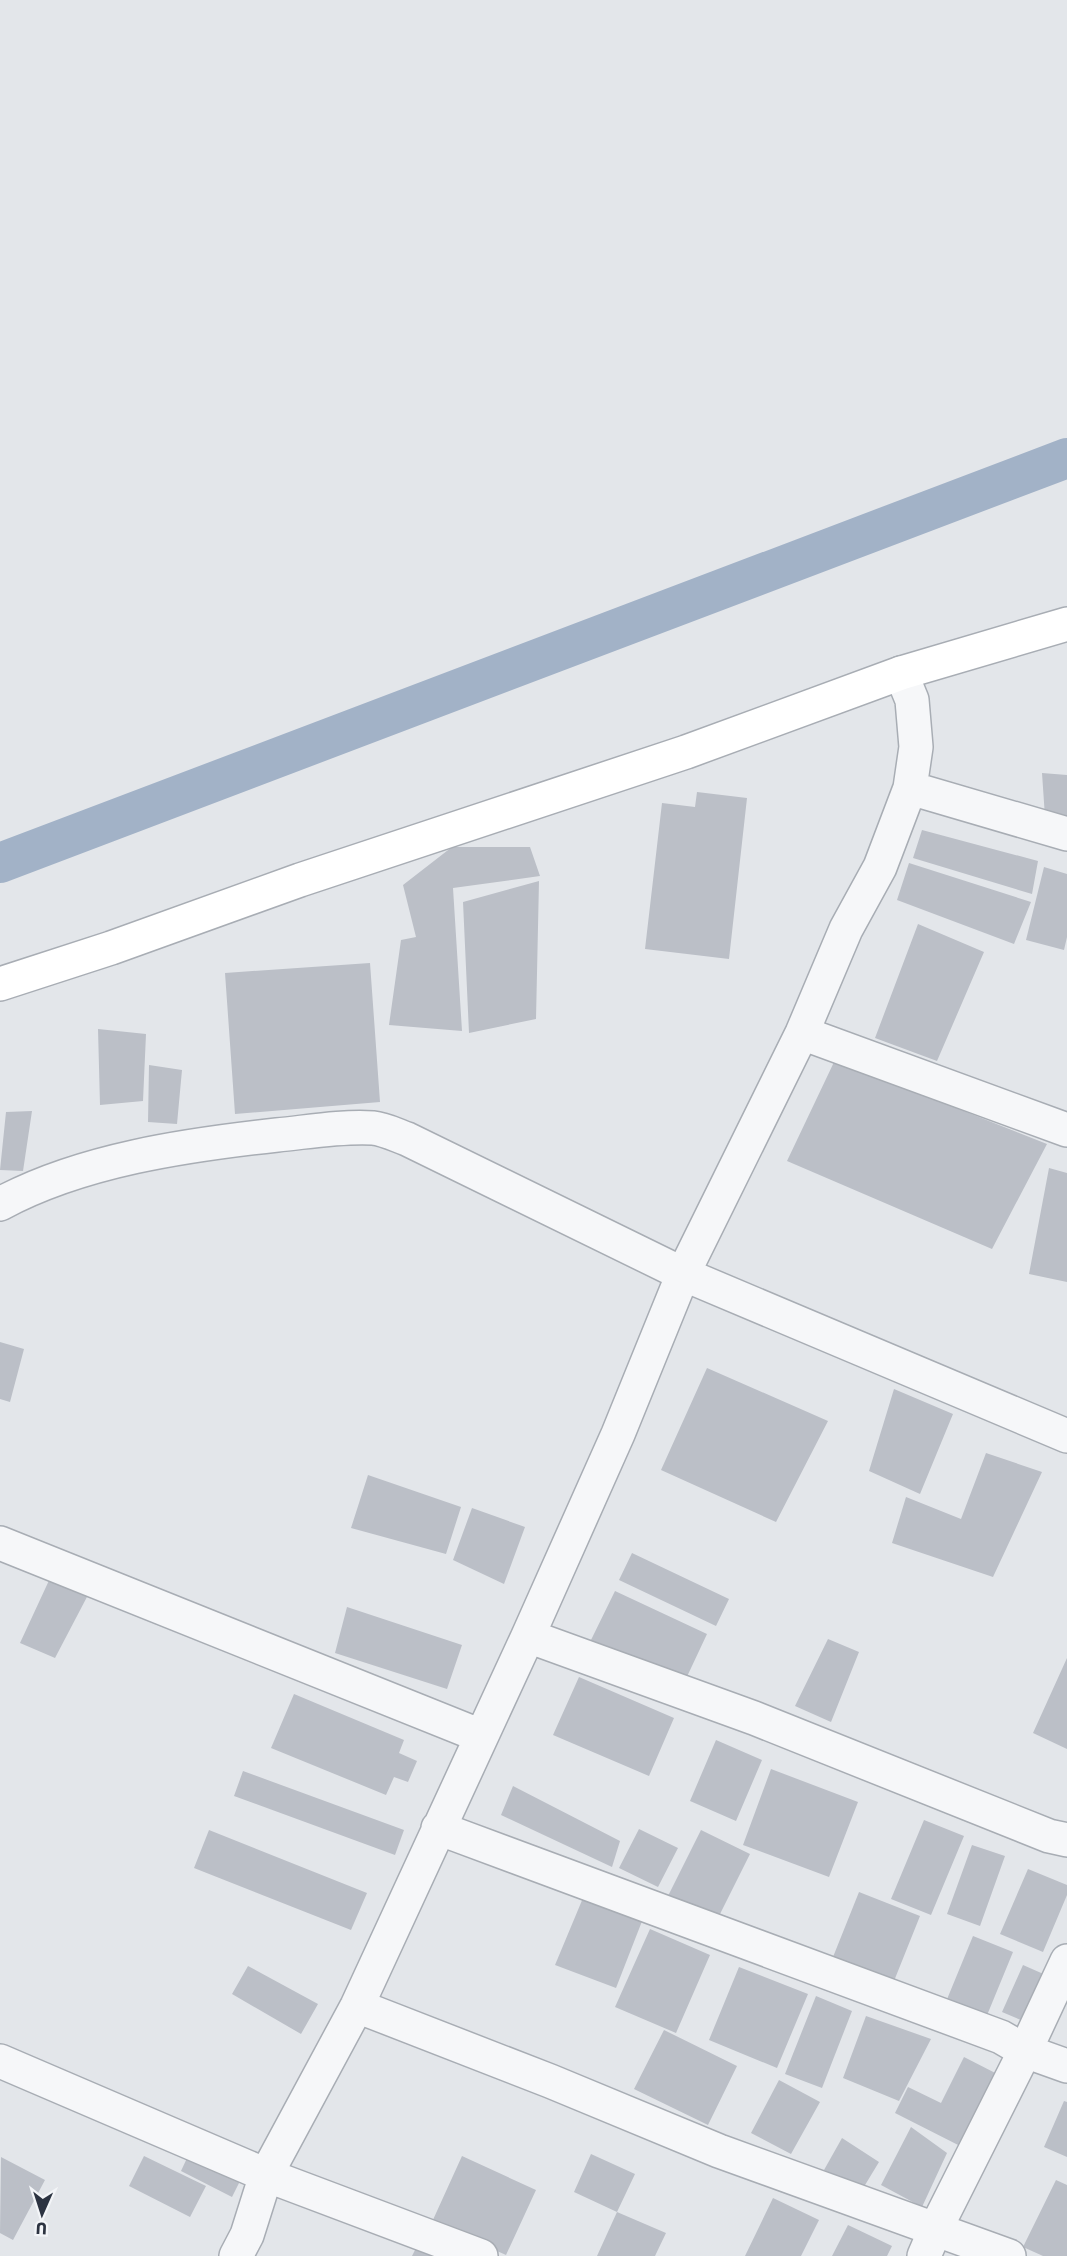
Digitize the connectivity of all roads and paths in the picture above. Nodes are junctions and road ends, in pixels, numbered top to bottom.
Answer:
1 (1067, 624) edge
2 (907, 686) junction
3 (910, 788) junction
4 (1067, 834) edge
5 (0, 984) edge
6 (802, 1033) junction
7 (1067, 1130) edge
8 (0, 1204) edge
9 (683, 1274) junction
10 (1067, 1436) edge
11 (0, 1543) edge
12 (528, 1636) junction
13 (481, 1736) junction
14 (438, 1828) junction
15 (1067, 1840) edge
16 (1067, 1961) edge
17 (357, 2006) junction
18 (1025, 2051) junction
19 (0, 2061) edge
20 (1067, 2066) edge
21 (266, 2175) junction
22 (930, 2242) edge
23 (236, 2256) edge
24 (481, 2256) edge
25 (1009, 2256) edge

1 - 2 street
2 - 3 street
2 - 5 street
3 - 4 street
3 - 6 street
6 - 7 street
6 - 9 street
8 - 9 street
9 - 10 street
9 - 12 street
11 - 13 street
12 - 13 street
12 - 15 street
13 - 14 street
14 - 17 street
14 - 18 street
16 - 18 street
17 - 21 street
17 - 22 street
18 - 20 street
18 - 22 street
19 - 21 street
21 - 23 street
21 - 24 street
22 - 25 street

